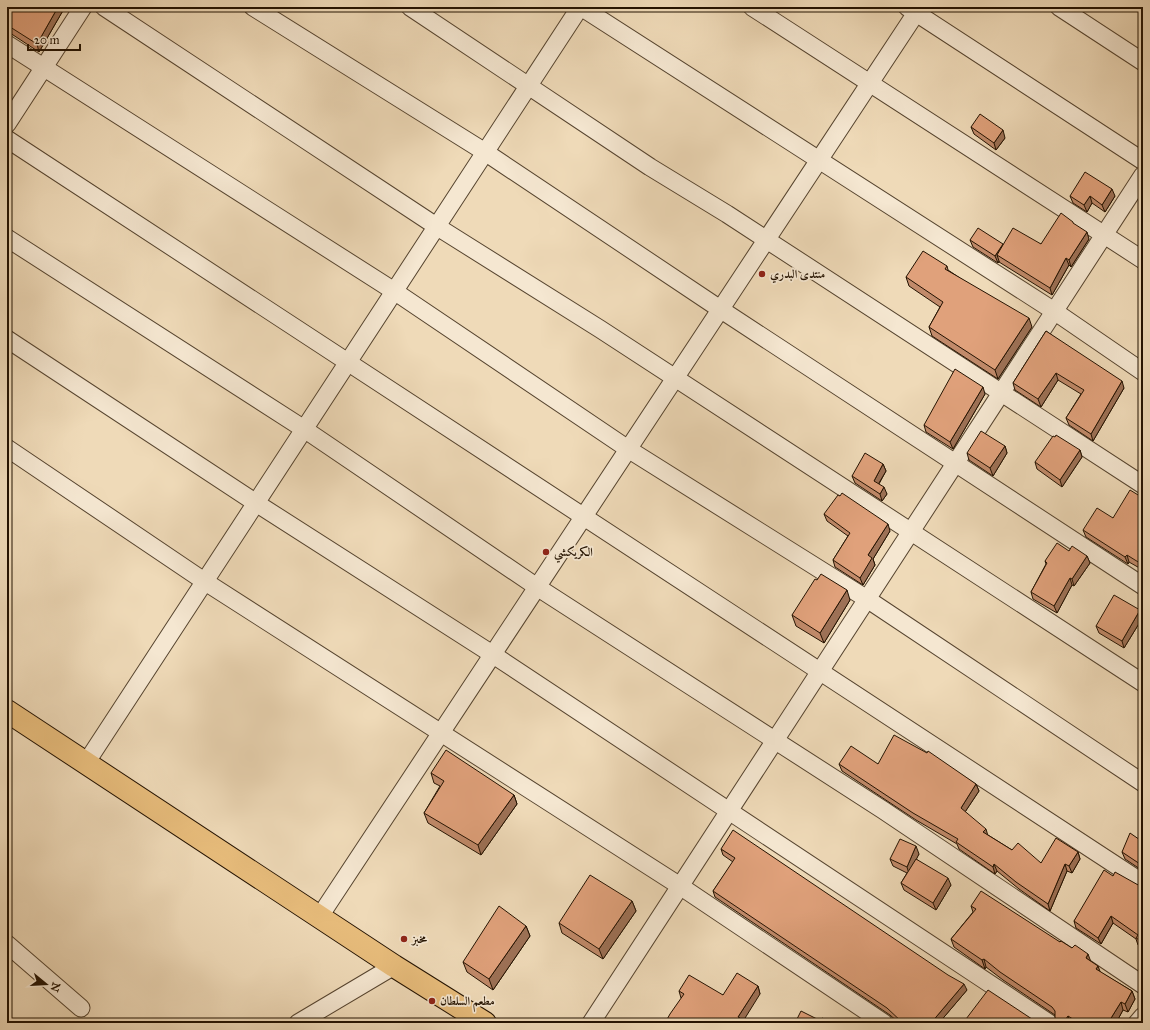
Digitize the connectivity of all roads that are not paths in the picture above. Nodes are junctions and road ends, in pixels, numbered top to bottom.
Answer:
1 (83, 7) edge
2 (104, 7) edge
3 (253, 7) edge
4 (410, 7) edge
5 (580, 7) edge
6 (752, 7) edge
7 (1059, 7) edge
8 (915, 9) edge
9 (7, 44) edge
10 (1143, 62) edge
11 (43, 69) junction
12 (869, 84) junction
13 (528, 85) junction
14 (7, 124) edge
15 (7, 139) edge
16 (485, 152) junction
17 (819, 160) junction
18 (1143, 161) edge
19 (1143, 175) edge
20 (436, 226) junction
21 (1105, 234) junction
22 (7, 238) edge
23 (766, 241) junction
24 (1143, 260) edge
25 (394, 291) junction
26 (720, 309) junction
27 (1054, 311) junction
28 (7, 339) edge
29 (347, 363) junction
30 (1143, 372) edge
31 (675, 378) junction
32 (1001, 393) junction
33 (304, 429) junction
34 (7, 448) edge
35 (628, 449) junction
36 (955, 464) junction
37 (1143, 485) edge
38 (256, 503) junction
39 (583, 517) junction
40 (911, 531) junction
41 (204, 581) junction
42 (1143, 586) edge
43 (537, 587) junction
44 (867, 599) junction
45 (492, 654) junction
46 (819, 672) junction
47 (1143, 683) edge
48 (7, 711) edge
49 (441, 732) junction
50 (775, 739) junction
51 (86, 762) junction
52 (1143, 783) edge
53 (728, 811) junction
54 (1143, 883) edge
55 (680, 886) junction
56 (320, 916) junction
57 (7, 944) edge
58 (394, 966) junction
59 (1143, 985) edge
60 (81, 1008) dead end
61 (1143, 1016) edge
62 (298, 1023) edge
63 (486, 1023) edge
64 (591, 1023) edge
65 (884, 1023) edge
66 (1049, 1023) edge
67 (1137, 1023) edge

1 - 11 street
2 - 20 street
3 - 16 street
4 - 13 street
5 - 13 street
5 - 17 street
6 - 12 street
7 - 10 street
8 - 12 street
8 - 18 street
9 - 11 street
11 - 14 street
11 - 25 street
12 - 17 street
12 - 21 street
13 - 16 street
13 - 23 street
15 - 29 street
16 - 20 street
16 - 26 street
17 - 23 street
17 - 27 street
19 - 21 street
20 - 25 street
20 - 31 street
21 - 24 street
21 - 27 street
22 - 33 street
23 - 26 street
23 - 32 street
25 - 29 street
25 - 35 street
26 - 31 street
26 - 36 street
27 - 30 street
27 - 32 street
28 - 38 street
29 - 33 street
29 - 39 street
31 - 35 street
31 - 40 street
32 - 36 street
32 - 37 street
33 - 38 street
33 - 43 street
34 - 41 street
35 - 39 street
35 - 44 street
36 - 40 street
36 - 42 street
38 - 41 street
38 - 45 street
39 - 43 street
39 - 46 street
40 - 44 street
40 - 47 street
41 - 49 street
41 - 51 street
43 - 45 street
43 - 50 street
44 - 46 street
44 - 52 street
45 - 49 street
45 - 53 street
46 - 50 street
46 - 54 street
48 - 51 main road
49 - 55 street
49 - 56 street
50 - 53 street
50 - 59 street
51 - 56 main road
53 - 55 street
53 - 66 street
55 - 64 street
55 - 65 street
56 - 58 main road
57 - 60 street
58 - 62 street
58 - 63 main road
61 - 67 street

